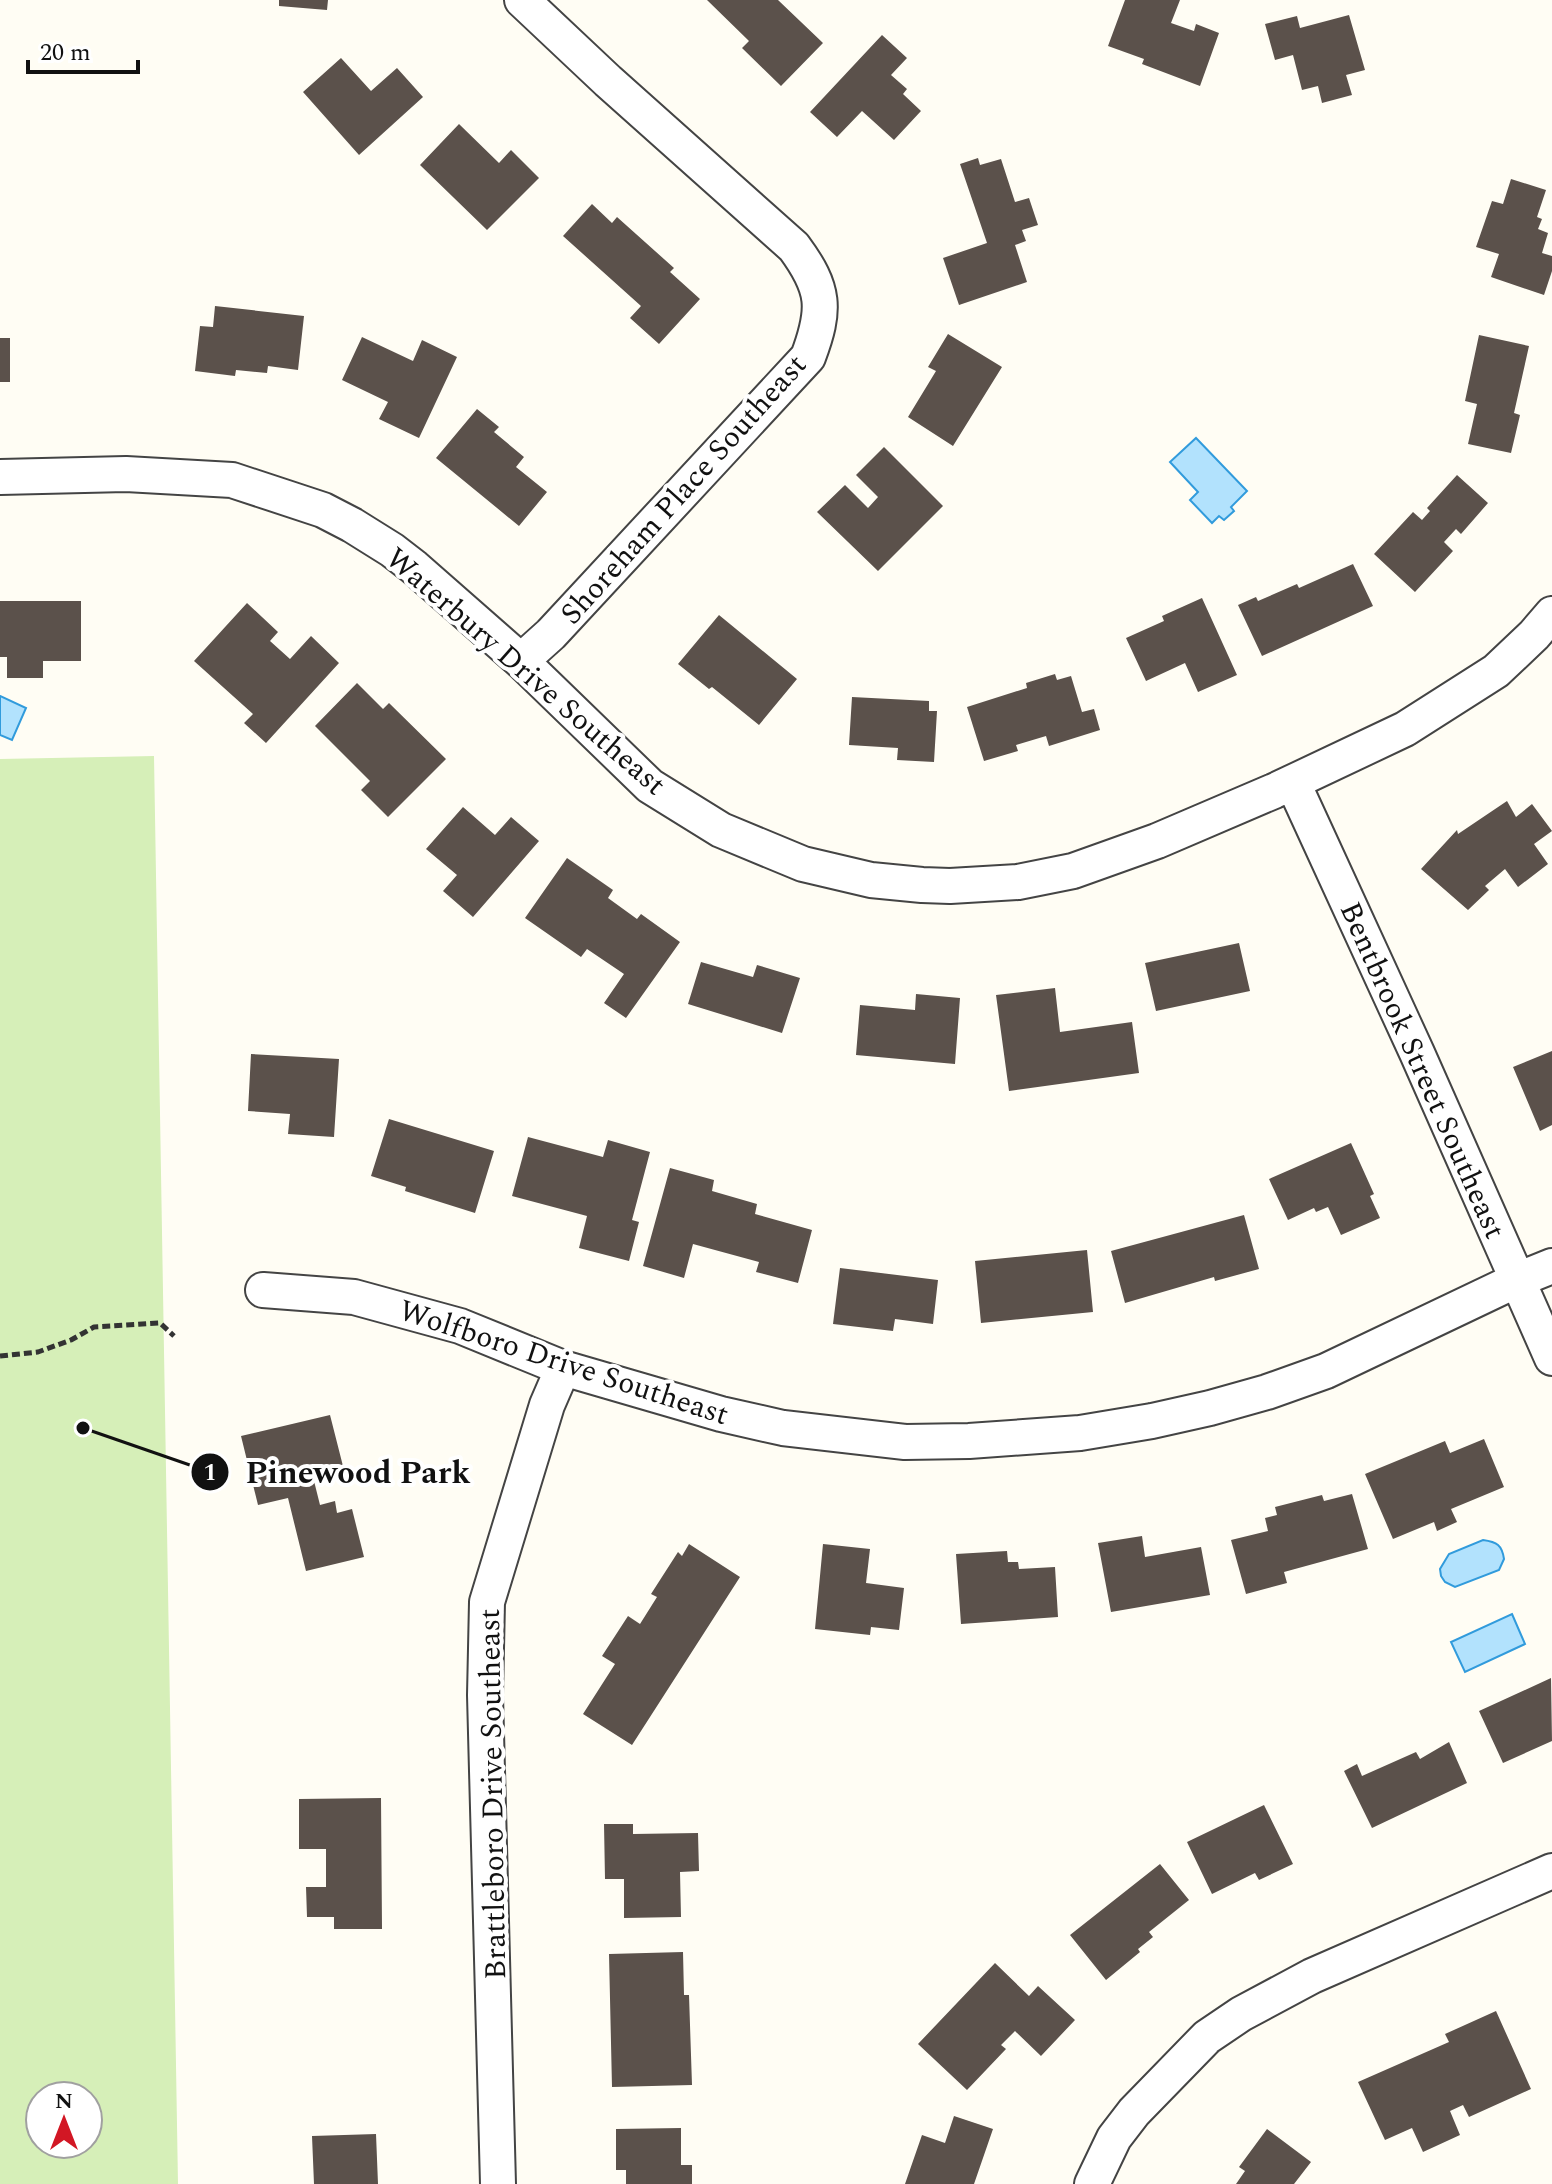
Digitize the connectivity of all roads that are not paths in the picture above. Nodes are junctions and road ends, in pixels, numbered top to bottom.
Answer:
1 (522, 0) edge
2 (0, 477) edge
3 (1552, 614) edge
4 (521, 661) junction
5 (1293, 783) junction
6 (1552, 1266) edge
7 (1517, 1280) junction
8 (263, 1290) dead end
9 (1552, 1358) edge
10 (563, 1368) junction
11 (1552, 1871) edge
12 (498, 2184) edge
13 (1092, 2184) edge

1 - 4 street, Shoreham Place Southeast
2 - 4 street, Waterbury Drive Southeast
3 - 5 street, Waterbury Drive Southeast
4 - 5 street, Waterbury Drive Southeast
5 - 7 street, Bentbrook Street Southeast
6 - 7 street, Wolfboro Drive Southeast
7 - 9 street, Bentbrook Street Southeast
7 - 10 street, Wolfboro Drive Southeast
8 - 10 street, Wolfboro Drive Southeast
10 - 12 street, Brattleboro Drive Southeast
11 - 13 street

